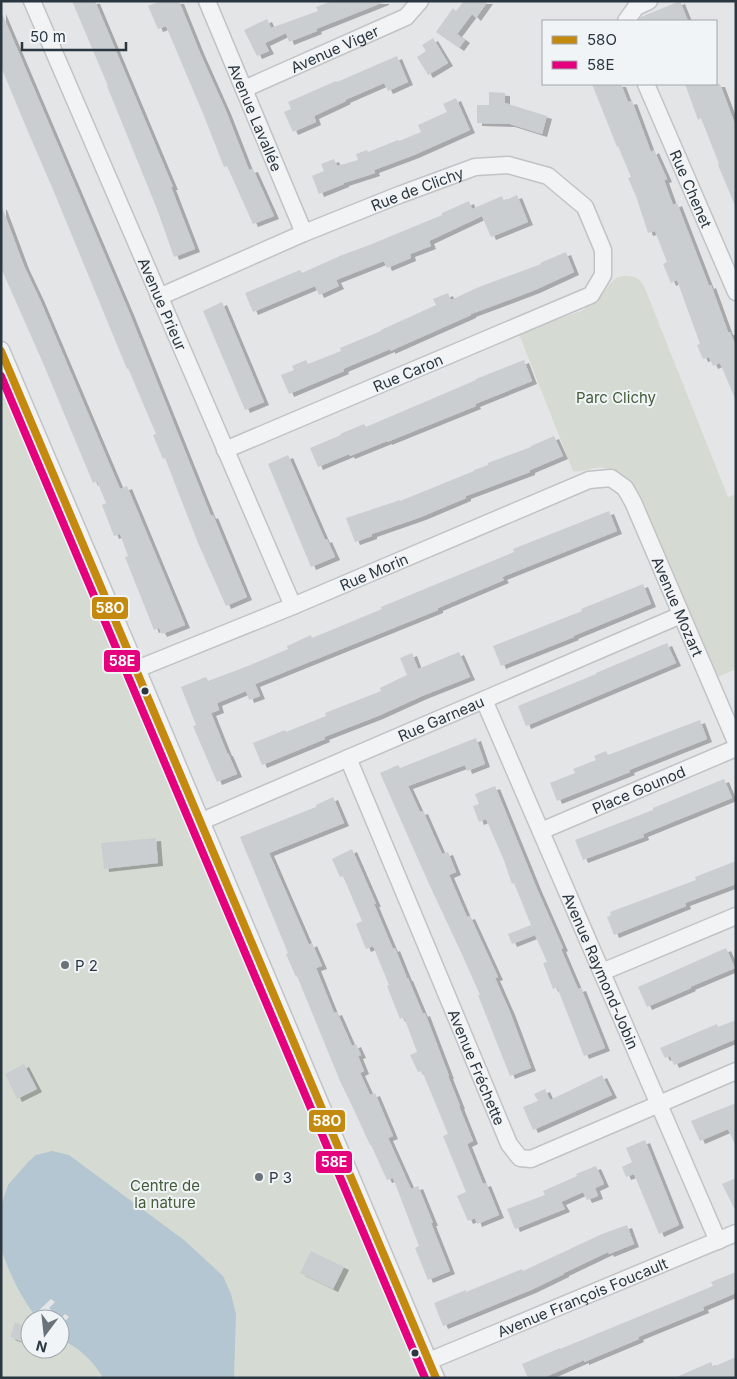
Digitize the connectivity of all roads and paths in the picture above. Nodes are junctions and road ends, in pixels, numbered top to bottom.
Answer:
1 (32, 1) edge
2 (207, 1) edge
3 (420, 1) edge
4 (648, 1) edge
5 (627, 20) edge
6 (646, 85) edge
7 (244, 89) junction
8 (304, 233) junction
9 (736, 292) edge
10 (591, 295) joint
11 (159, 297) junction
12 (1, 350) edge
13 (226, 450) junction
14 (611, 478) joint
15 (293, 606) junction
16 (681, 615) junction
17 (138, 669) junction
18 (484, 700) junction
19 (736, 742) edge
20 (736, 748) edge
21 (348, 758) junction
22 (202, 821) junction
23 (541, 831) junction
24 (736, 916) edge
25 (602, 972) junction
26 (736, 1071) edge
27 (659, 1104) junction
28 (736, 1233) edge
29 (718, 1240) junction
30 (429, 1361) junction
31 (436, 1378) edge

1 - 11 street, Avenue Prieur
2 - 7 street, Avenue Lavallée
3 - 7 street, Avenue Viger
4 - 5 street
6 - 9 street, Rue Chenet
7 - 8 street, Avenue Lavallée
8 - 10 street, Rue de Clichy
8 - 11 street, Rue de Clichy
10 - 13 street, Rue Caron
11 - 13 street, Avenue Prieur
12 - 17 street
13 - 15 street, Avenue Prieur
14 - 15 street, Rue Morin
14 - 16 street, Avenue Mozart
15 - 17 street, Rue Morin
16 - 18 street, Rue Garneau
16 - 19 street, Avenue Mozart
17 - 22 street
18 - 21 street, Rue Garneau
18 - 23 street, Avenue Raymond-Jobin
20 - 23 street, Place Gounod
21 - 22 street, Rue Garneau
21 - 27 street, Avenue Fréchette
22 - 30 street
23 - 25 street, Avenue Raymond-Jobin
24 - 25 street
25 - 27 street, Avenue Raymond-Jobin
26 - 27 street, Avenue Fréchette
27 - 29 street, Avenue Raymond-Jobin
28 - 29 street, Avenue François Foucault
29 - 30 street, Avenue François Foucault
30 - 31 street

